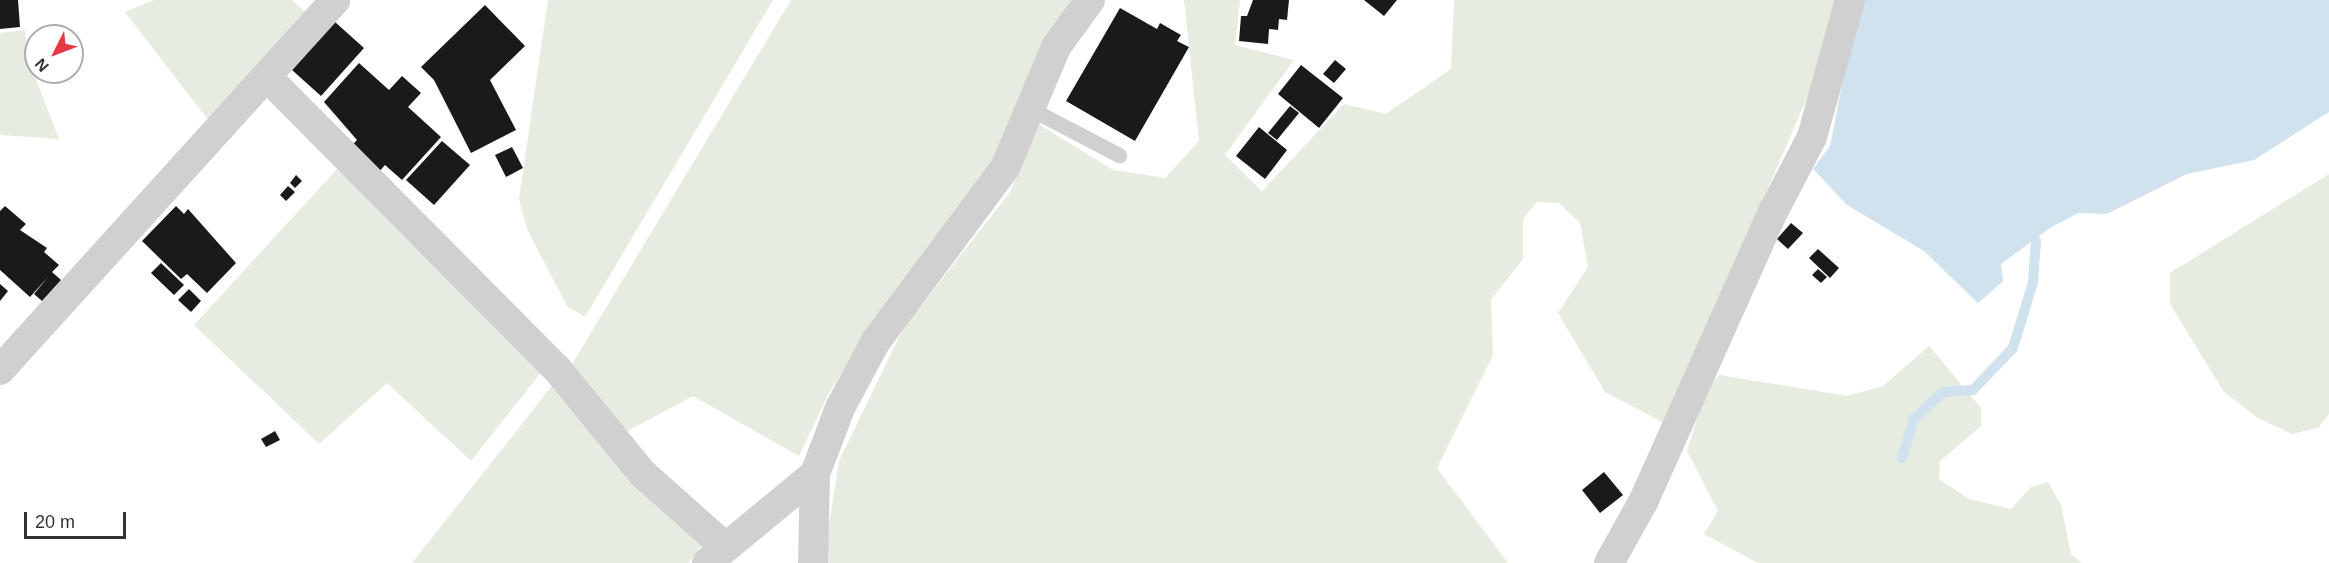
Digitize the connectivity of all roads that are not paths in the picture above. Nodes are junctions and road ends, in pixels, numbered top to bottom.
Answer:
1 (335, 0) edge
2 (1090, 0) edge
3 (1850, 0) edge
4 (267, 77) junction
5 (1029, 108) junction
6 (1119, 155) dead end
7 (0, 370) edge
8 (816, 474) junction
9 (716, 554) edge
10 (813, 563) edge
11 (1609, 563) edge

1 - 4 street
2 - 5 street
3 - 11 street
4 - 7 street
4 - 9 street
5 - 6 lane
5 - 8 street
8 - 9 street
8 - 10 street

